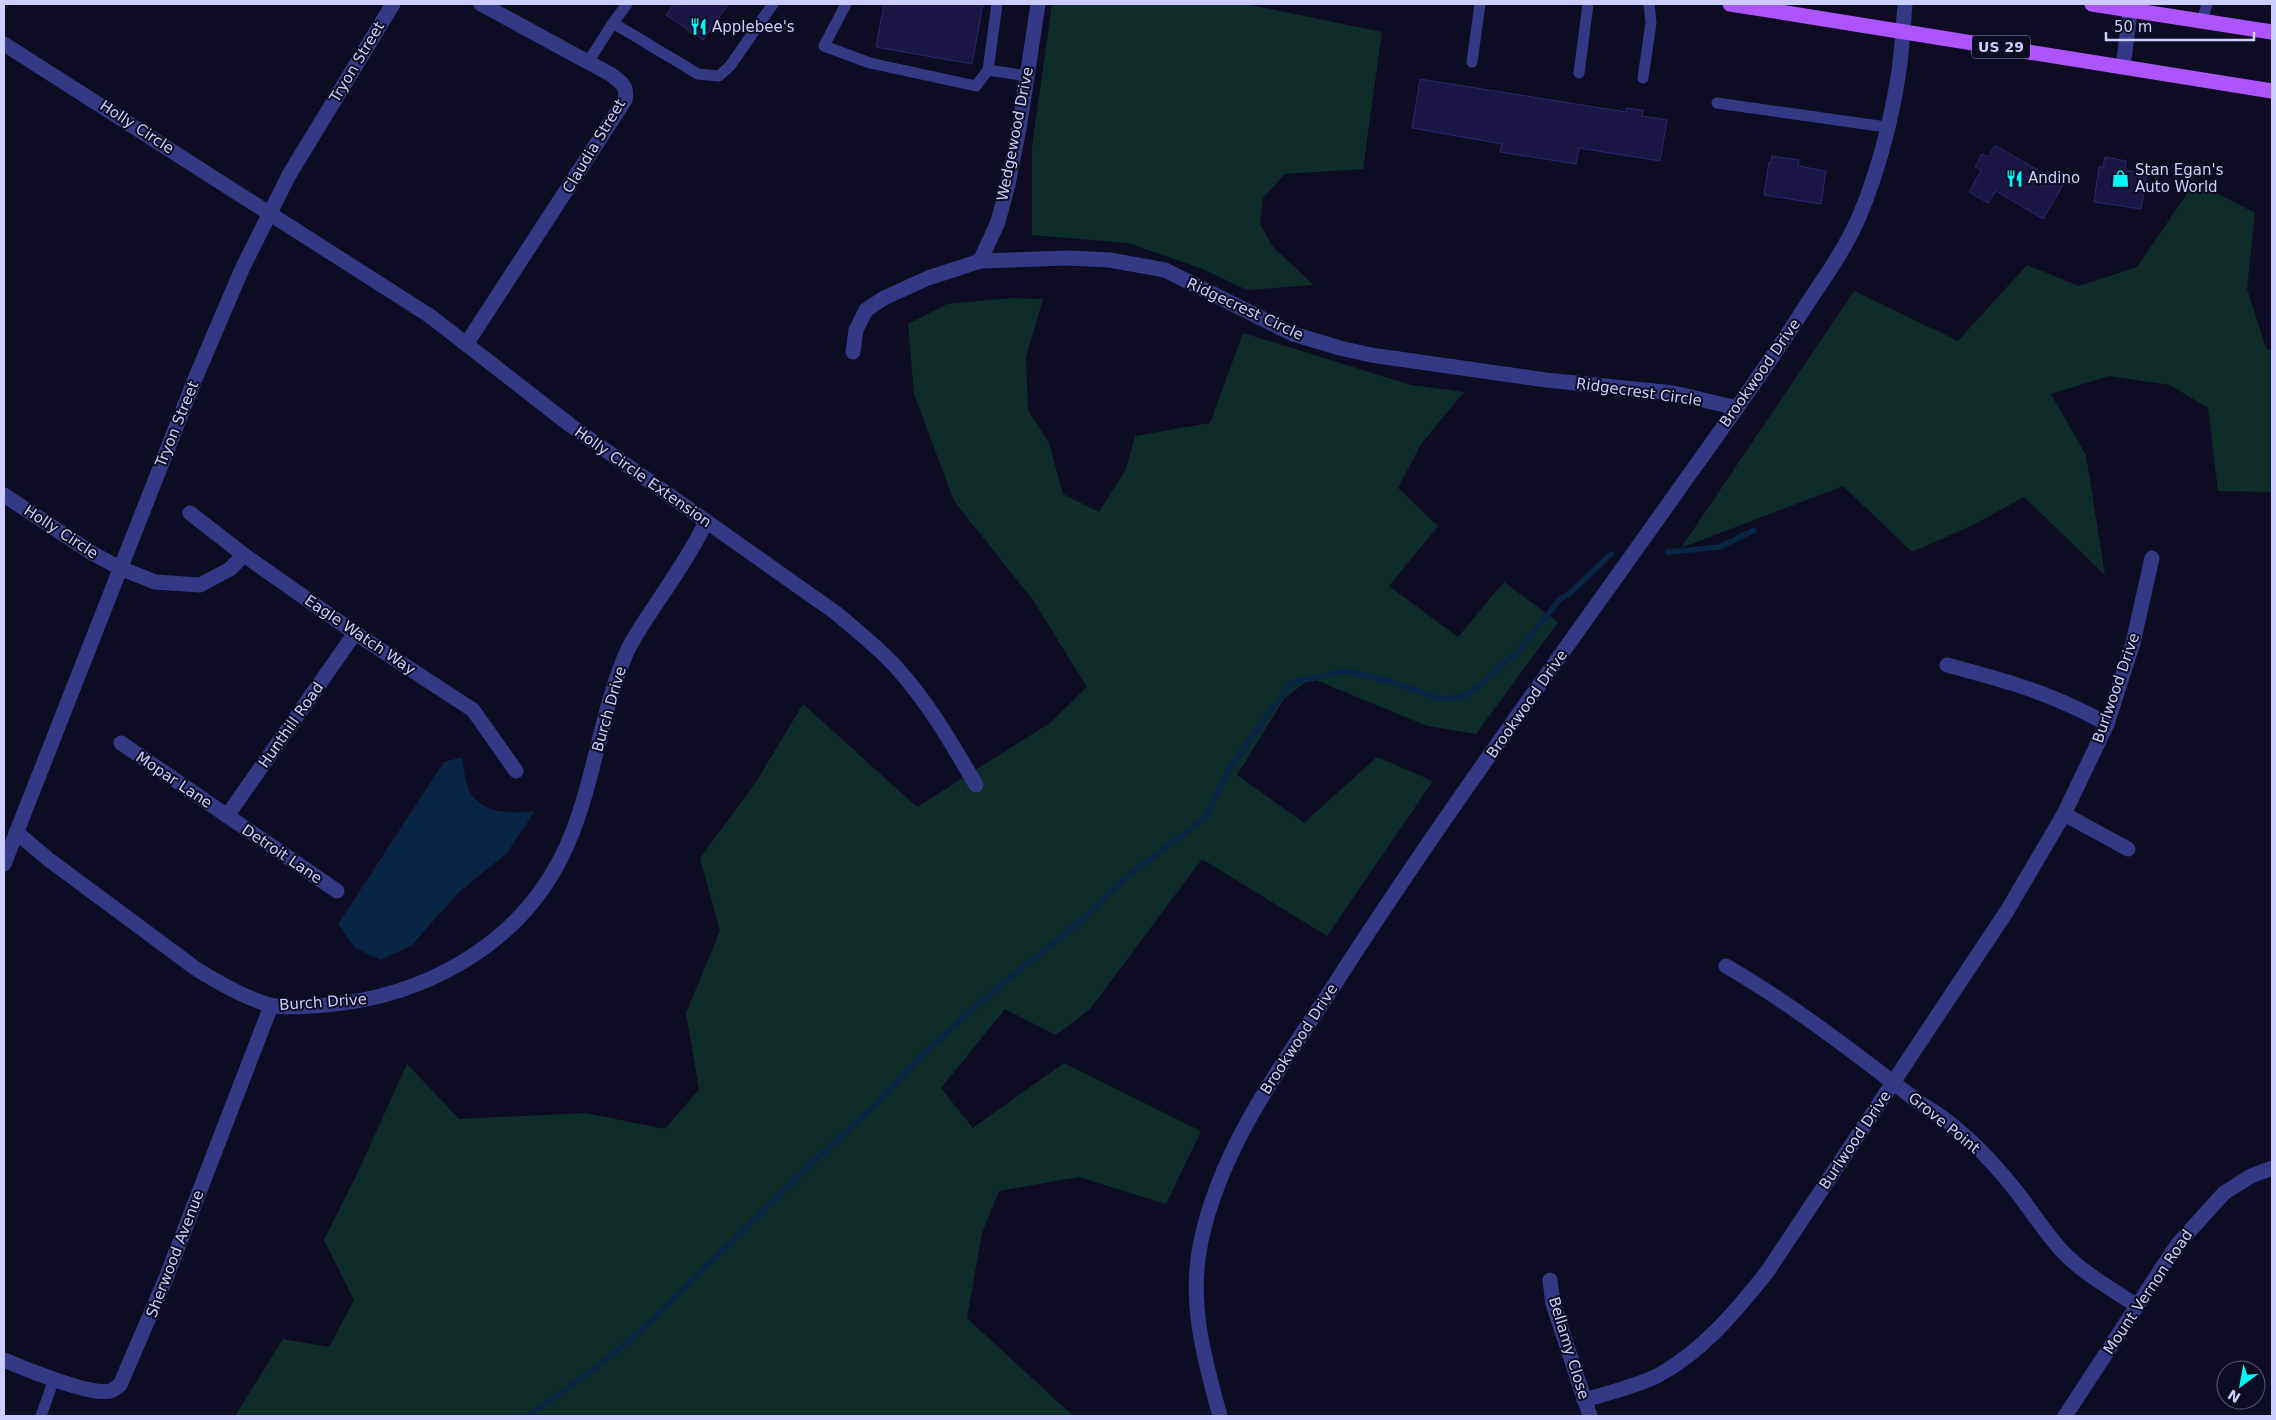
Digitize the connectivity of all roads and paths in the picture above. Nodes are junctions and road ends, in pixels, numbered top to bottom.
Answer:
1 (393, 4) edge
2 (481, 4) edge
3 (627, 4) edge
4 (773, 4) edge
5 (846, 4) edge
6 (996, 4) edge
7 (1038, 4) edge
8 (1480, 4) edge
9 (1588, 4) edge
10 (1649, 4) edge
11 (1730, 4) edge
12 (1905, 4) edge
13 (2092, 4) edge
14 (2206, 4) edge
15 (2130, 7) edge
16 (2202, 21) junction
17 (613, 23) junction
18 (1903, 31) junction
19 (2272, 32) edge
20 (4, 44) edge
21 (588, 62) junction
22 (1472, 62) dead end
23 (2123, 67) junction
24 (988, 70) junction
25 (1579, 73) dead end
26 (1027, 76) junction
27 (1643, 78) dead end
28 (2272, 91) edge
29 (1717, 103) dead end
30 (1886, 127) junction
31 (270, 212) junction
32 (980, 261) junction
33 (467, 343) junction
34 (853, 352) dead end
35 (1737, 408) junction
36 (4, 495) edge
37 (190, 513) dead end
38 (706, 522) junction
39 (244, 555) junction
40 (2152, 558) dead end
41 (120, 568) junction
42 (355, 633) junction
43 (1947, 665) dead end
44 (2107, 724) junction
45 (121, 743) dead end
46 (516, 771) dead end
47 (976, 785) dead end
48 (2064, 814) junction
49 (227, 816) junction
50 (16, 832) junction
51 (2128, 849) dead end
52 (4, 864) edge
53 (337, 891) dead end
54 (1726, 966) dead end
55 (272, 1006) junction
56 (1893, 1082) junction
57 (2272, 1168) edge
58 (1550, 1280) dead end
59 (2137, 1306) junction
60 (4, 1360) edge
61 (54, 1379) junction
62 (1584, 1400) junction
63 (41, 1416) edge
64 (1220, 1416) edge
65 (1590, 1416) edge
66 (2066, 1416) edge

1 - 31 street, Tryon Street
2 - 21 street, Claudia Street
3 - 17 lane
4 - 17 lane
5 - 24 lane
6 - 24 lane
7 - 26 street, Wedgewood Drive
8 - 22 lane
9 - 25 lane
10 - 27 lane
11 - 18 main road, US 29
12 - 18 street, Brookwood Drive
13 - 15 main road
14 - 16 lane
15 - 16 main road
15 - 23 street
16 - 19 main road
17 - 21 lane
18 - 23 main road, US 29
18 - 30 street, Brookwood Drive
20 - 31 street, Holly Circle
21 - 33 street, Claudia Street
23 - 28 main road, US 29
24 - 26 lane
26 - 32 street, Wedgewood Drive
29 - 30 lane
30 - 35 street, Brookwood Drive
31 - 33 street, Holly Circle Extension
31 - 41 street, Tryon Street
32 - 34 street, Ridgecrest Circle
32 - 35 street, Ridgecrest Circle
33 - 38 street, Holly Circle Extension
35 - 64 street, Brookwood Drive
36 - 41 street, Holly Circle
37 - 39 street, Eagle Watch Way
38 - 47 street, Holly Circle Extension
38 - 55 street, Burch Drive
39 - 41 street, Holly Circle
39 - 42 street, Eagle Watch Way
40 - 44 street, Burlwood Drive
41 - 50 street, Tryon Street
42 - 46 street, Eagle Watch Way
42 - 49 street, Hunthill Road
43 - 44 street
44 - 48 street, Burlwood Drive
45 - 49 street, Mopar Lane
48 - 51 street
48 - 56 street, Burlwood Drive
49 - 53 street, Detroit Lane
50 - 52 street, Tryon Street
50 - 55 street, Burch Drive
54 - 56 street, Grove Point
55 - 61 street, Sherwood Avenue
56 - 59 street, Grove Point
56 - 62 street, Burlwood Drive
57 - 59 street, Mount Vernon Road
58 - 62 street, Bellamy Close
59 - 66 street, Mount Vernon Road
60 - 61 street, Sherwood Avenue
61 - 63 lane
62 - 65 street, Bellamy Close

